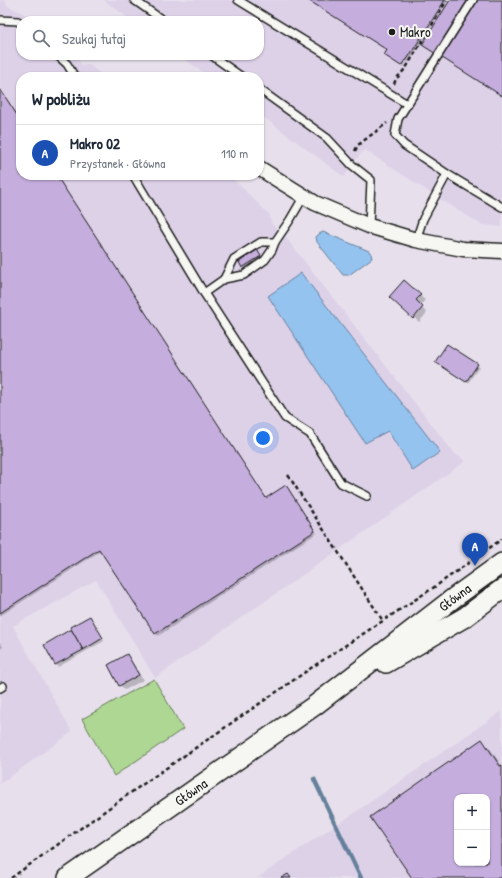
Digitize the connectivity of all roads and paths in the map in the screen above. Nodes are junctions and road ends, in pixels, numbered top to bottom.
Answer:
1 (134, 0) edge
2 (238, 0) edge
3 (448, 0) edge
4 (473, 0) edge
5 (157, 16) edge
6 (0, 20) edge
7 (16, 21) edge
8 (63, 60) edge
9 (218, 60) edge
10 (72, 72) edge
11 (235, 72) edge
12 (394, 84) dead end
13 (264, 93) edge
14 (407, 104) junction
15 (390, 121) dead end
16 (359, 154) dead end
17 (264, 171) edge
18 (447, 174) junction
19 (136, 180) edge
20 (304, 196) junction
21 (502, 207) edge
22 (368, 226) junction
23 (416, 240) junction
24 (275, 242) junction
25 (502, 251) edge
26 (224, 279) junction
27 (204, 294) junction
28 (288, 475) dead end
29 (367, 496) dead end
30 (502, 539) edge
31 (502, 563) edge
32 (502, 589) edge
33 (383, 621) junction
34 (314, 706) junction
35 (11, 878) edge
36 (68, 878) edge

1 - 5 lane
2 - 14 lane
3 - 12 path
4 - 14 lane
6 - 7 lane
8 - 10 lane
9 - 11 lane
13 - 22 lane
14 - 18 lane
15 - 16 path
17 - 20 street
18 - 21 lane
18 - 23 lane
19 - 27 lane
20 - 22 street
20 - 24 lane
22 - 23 street
23 - 25 street
24 - 26 lane
24 - 26 lane
26 - 27 lane
27 - 29 lane
28 - 33 path
30 - 33 path
31 - 34 main road, Główna
32 - 34 main road, Główna
33 - 35 path
34 - 36 main road, Główna

